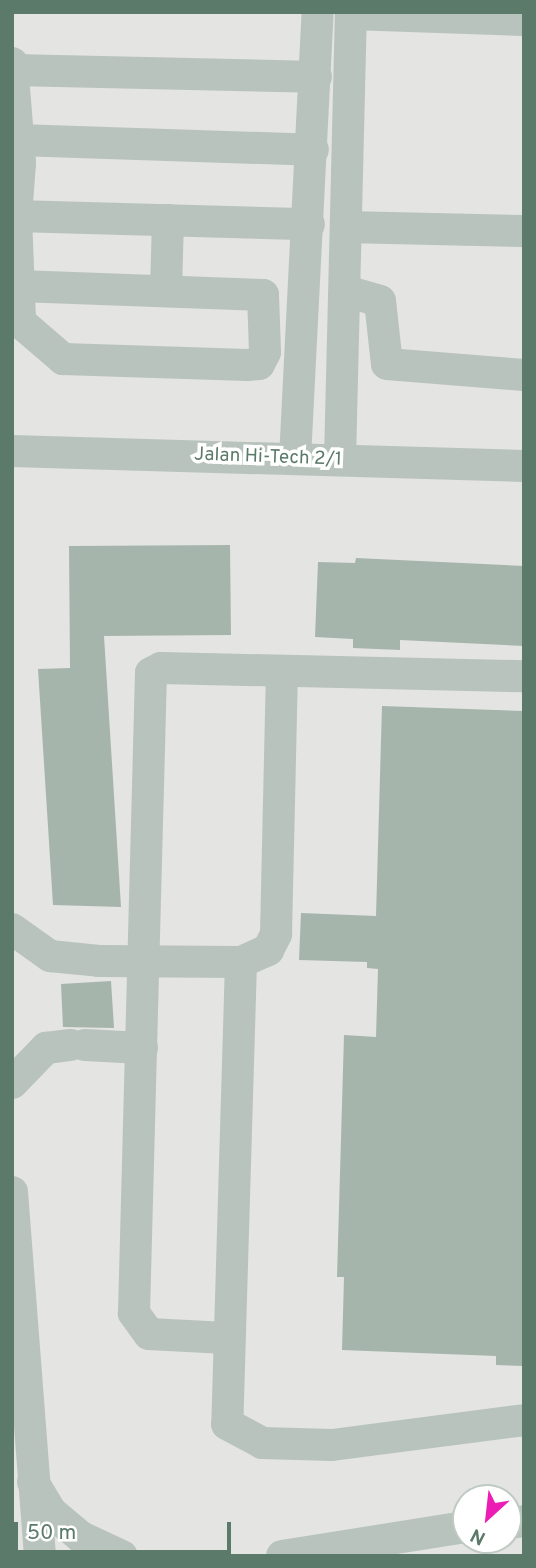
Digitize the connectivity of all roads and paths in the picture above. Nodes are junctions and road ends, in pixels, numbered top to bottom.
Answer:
1 (318, 12) edge
2 (351, 13) edge
3 (524, 20) edge
4 (12, 63) edge
5 (13, 70) edge
6 (316, 77) junction
7 (18, 140) junction
8 (313, 150) junction
9 (16, 216) junction
10 (168, 220) junction
11 (309, 224) junction
12 (346, 228) junction
13 (524, 230) edge
14 (19, 286) junction
15 (166, 291) junction
16 (349, 292) junction
17 (300, 359) junction
18 (346, 361) junction
19 (524, 374) edge
20 (12, 431) edge
21 (12, 451) edge
22 (48, 452) junction
23 (295, 459) junction
24 (340, 460) junction
25 (524, 466) edge
26 (12, 476) edge
27 (282, 674) junction
28 (524, 676) edge
29 (12, 929) edge
30 (144, 961) junction
31 (241, 962) junction
32 (142, 1048) junction
33 (12, 1083) edge
34 (12, 1192) edge
35 (226, 1338) junction
36 (524, 1420) edge
37 (33, 1481) junction
38 (452, 1529) edge
39 (40, 1556) edge
40 (122, 1556) edge
41 (282, 1556) edge

1 - 6 street
2 - 3 street
2 - 12 street
4 - 5 street
5 - 6 street
5 - 7 street
6 - 8 street
7 - 8 street
7 - 9 street
8 - 11 street
9 - 10 street
9 - 14 street
10 - 11 street
10 - 15 street
11 - 17 street
12 - 13 street
12 - 16 street
14 - 15 street
14 - 15 street
16 - 18 street
16 - 19 street
17 - 18 street
17 - 23 street
18 - 24 street
20 - 22 street
21 - 22 street, Jalan Hi-Tech 2/1
22 - 23 street, Jalan Hi-Tech 2/1
22 - 26 street
23 - 24 street, Jalan Hi-Tech 2/1
24 - 25 street, Jalan Hi-Tech 2/1
27 - 28 street
27 - 30 street
27 - 31 street
29 - 30 street
30 - 31 street
30 - 32 street
31 - 35 street
32 - 33 street
32 - 35 street
34 - 37 street
35 - 36 street
37 - 39 street
37 - 40 street
38 - 41 street

